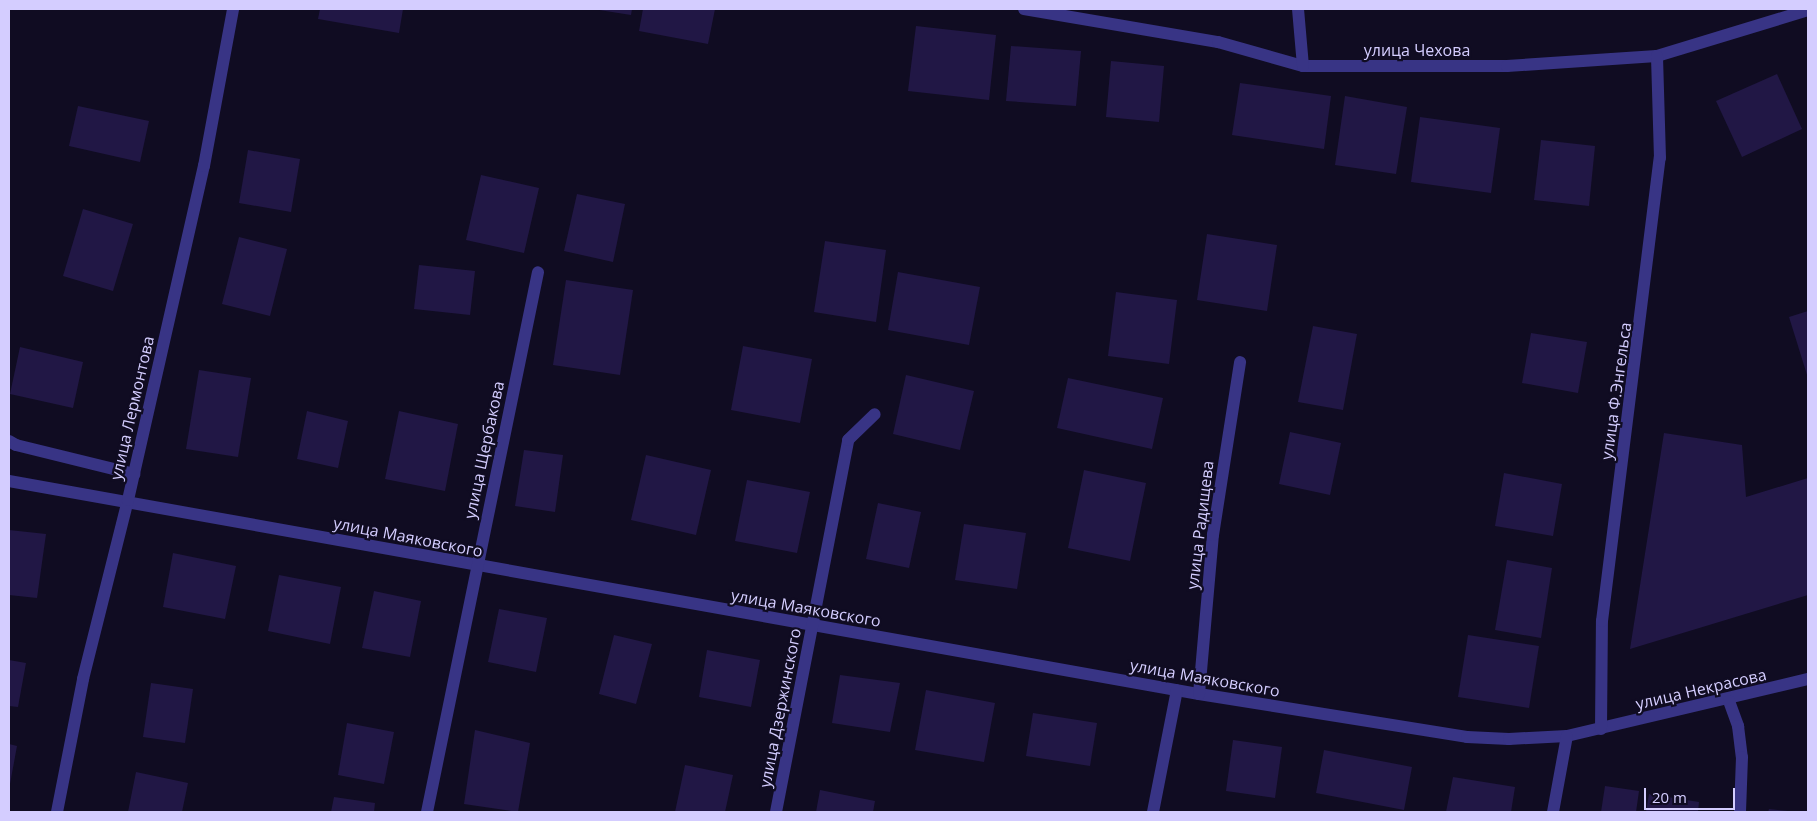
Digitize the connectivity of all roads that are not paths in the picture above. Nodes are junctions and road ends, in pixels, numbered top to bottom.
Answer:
1 (233, 9) edge
2 (1024, 9) edge
3 (1298, 9) edge
4 (1808, 10) edge
5 (1657, 56) junction
6 (1303, 66) junction
7 (538, 272) dead end
8 (1240, 362) dead end
9 (875, 414) dead end
10 (9, 441) edge
11 (134, 474) junction
12 (9, 481) edge
13 (128, 500) junction
14 (477, 566) junction
15 (813, 626) junction
16 (1808, 680) edge
17 (1177, 690) junction
18 (1199, 694) junction
19 (1728, 700) junction
20 (1600, 729) junction
21 (1567, 736) junction
22 (57, 812) edge
23 (427, 812) edge
24 (776, 812) edge
25 (1153, 812) edge
26 (1553, 812) edge
27 (1740, 812) edge

1 - 11 street, улица Лермонтова
2 - 6 street, улица Чехова
3 - 6 street
4 - 5 street, улица Чехова
5 - 6 street, улица Чехова
5 - 20 street, улица Ф.Энгельса
7 - 14 street, улица Щербакова
8 - 18 street, улица Радищева
9 - 15 street, улица Дзержинского
10 - 11 street
11 - 13 street, улица Лермонтова
12 - 13 street, улица Маяковского
13 - 14 street, улица Маяковского
13 - 22 street, улица Лермонтова
14 - 15 street, улица Маяковского
14 - 23 street, улица Щербакова
15 - 17 street, улица Маяковского
15 - 24 street, улица Дзержинского
16 - 19 street, улица Некрасова
17 - 18 street, улица Маяковского
17 - 25 street
18 - 21 street, улица Маяковского
19 - 20 street, улица Некрасова
19 - 27 street
20 - 21 street, улица Маяковского
21 - 26 street

